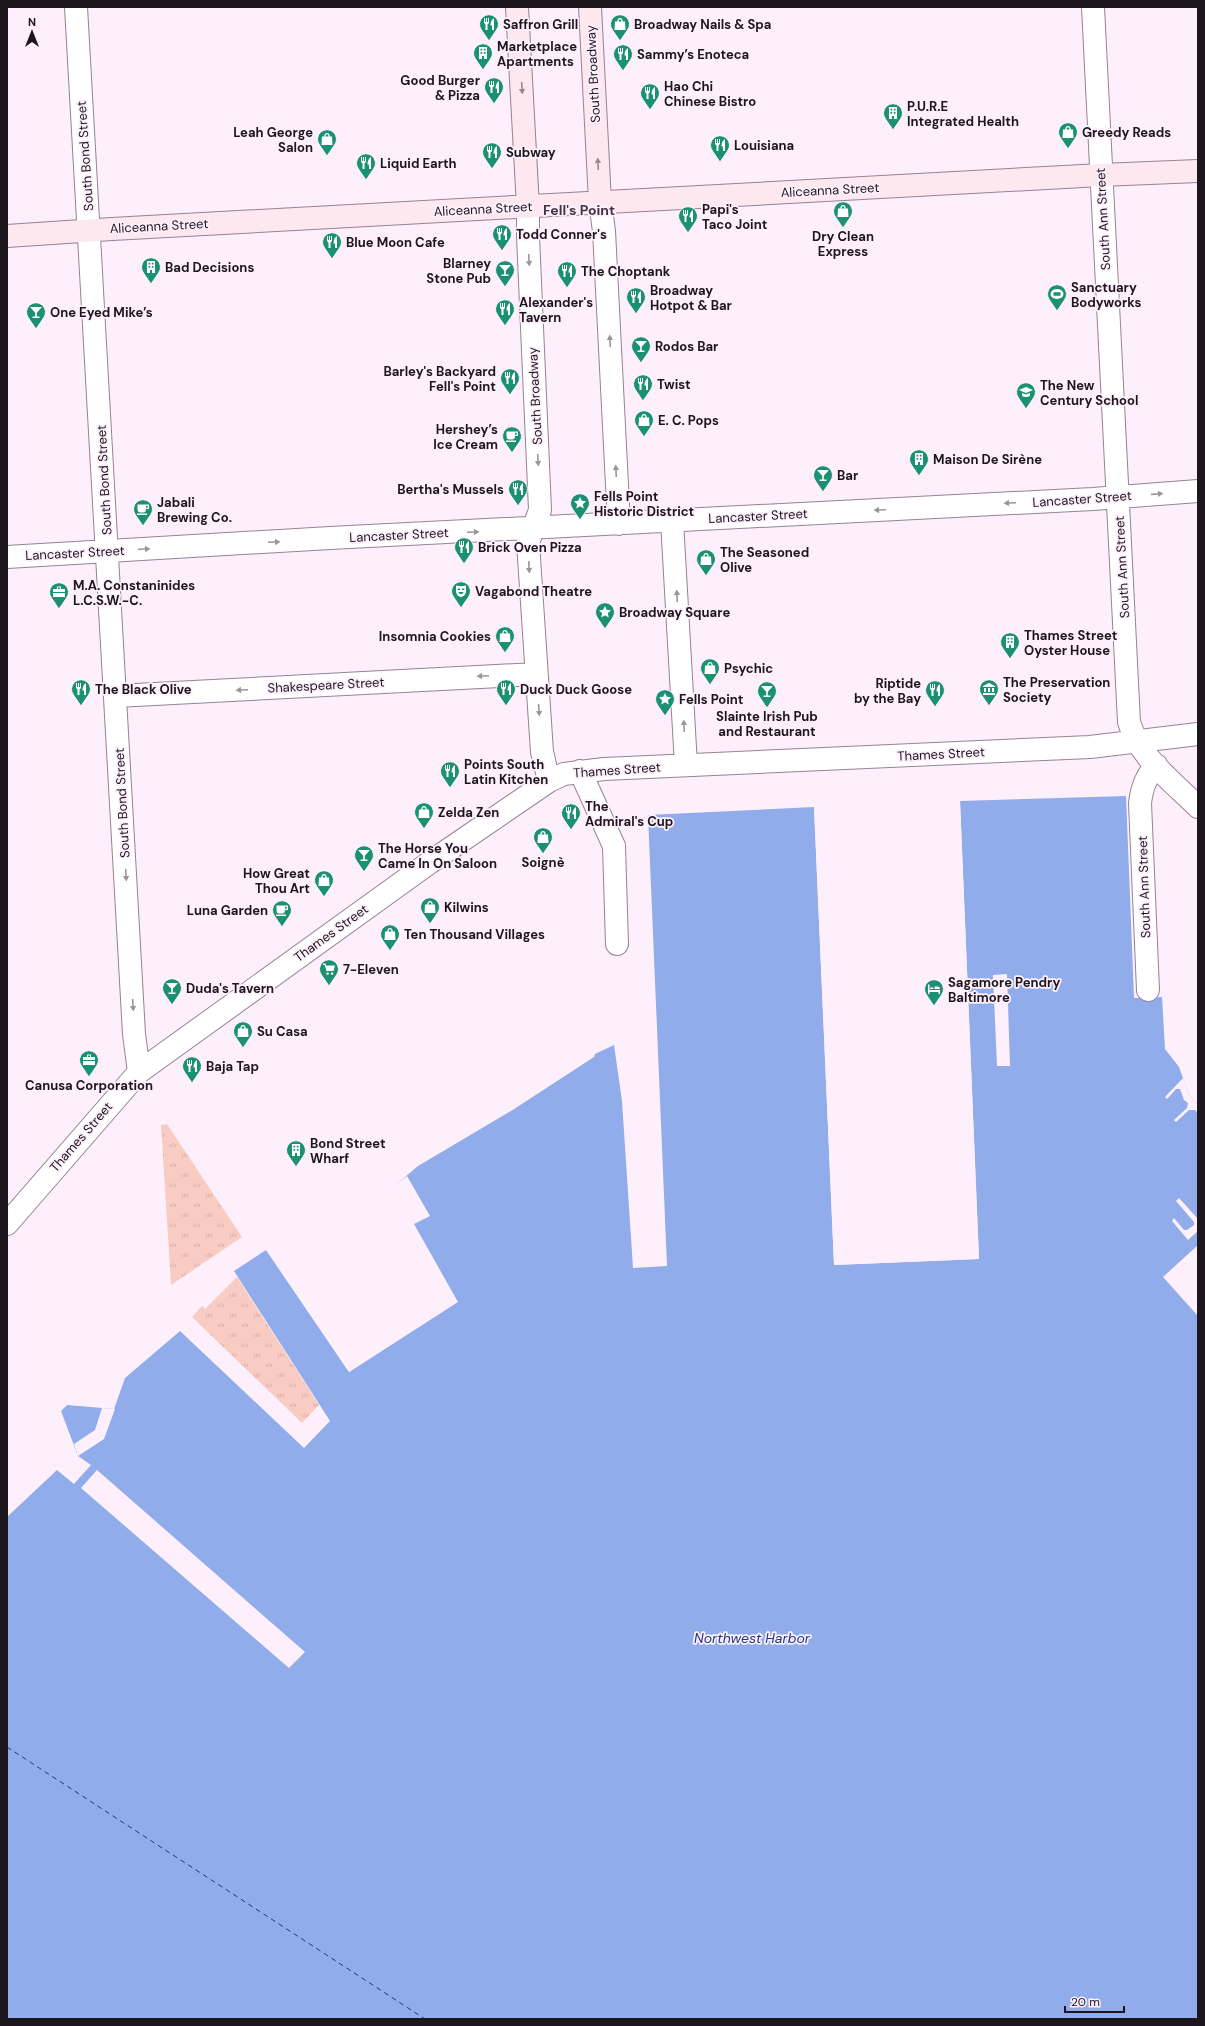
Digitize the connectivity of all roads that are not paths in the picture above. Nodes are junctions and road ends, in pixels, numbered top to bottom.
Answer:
1 (76, 7) edge
2 (517, 7) edge
3 (590, 7) edge
4 (1093, 7) edge
5 (1198, 171) edge
6 (1101, 175) junction
7 (600, 202) junction
8 (528, 207) junction
9 (90, 230) junction
10 (7, 236) edge
11 (1198, 491) edge
12 (1118, 498) junction
13 (672, 521) junction
14 (619, 524) junction
15 (533, 529) junction
16 (108, 551) junction
17 (7, 557) edge
18 (536, 674) junction
19 (116, 696) junction
20 (1198, 734) edge
21 (1136, 742) junction
22 (686, 765) junction
23 (1156, 765) junction
24 (580, 771) junction
25 (549, 781) junction
26 (1198, 807) edge
27 (617, 944) dead end
28 (1148, 990) dead end
29 (139, 1072) junction
30 (7, 1224) edge

1 - 9 street, South Bond Street
2 -> 8 main road, South Broadway
7 -> 3 main road, South Broadway
4 - 6 street, South Ann Street
5 - 6 main road, Aliceanna Street
6 - 7 main road, Aliceanna Street
6 - 12 street, South Ann Street
7 - 8 main road, Aliceanna Street
14 -> 7 street, South Broadway
8 - 9 main road, Aliceanna Street
8 -> 15 street, South Broadway
9 - 10 main road, Aliceanna Street
9 - 16 street, South Bond Street
12 -> 11 street, Lancaster Street
12 -> 13 street, Lancaster Street
12 - 21 street, South Ann Street
13 - 14 street, Lancaster Street
22 -> 13 street
14 - 15 street, Lancaster Street
16 -> 15 street, Lancaster Street
15 -> 18 street, South Broadway
16 - 17 street, Lancaster Street
16 - 19 street, South Bond Street
18 -> 19 street, Shakespeare Street
18 -> 25 street, South Broadway
19 -> 29 street, South Bond Street
20 - 21 street, Thames Street
21 - 22 street, Thames Street
21 - 23 street
22 - 24 street, Thames Street
23 - 26 street
23 - 28 street, South Ann Street
24 - 25 street, Thames Street
24 - 27 street
25 - 29 street, Thames Street
29 - 30 street, Thames Street

